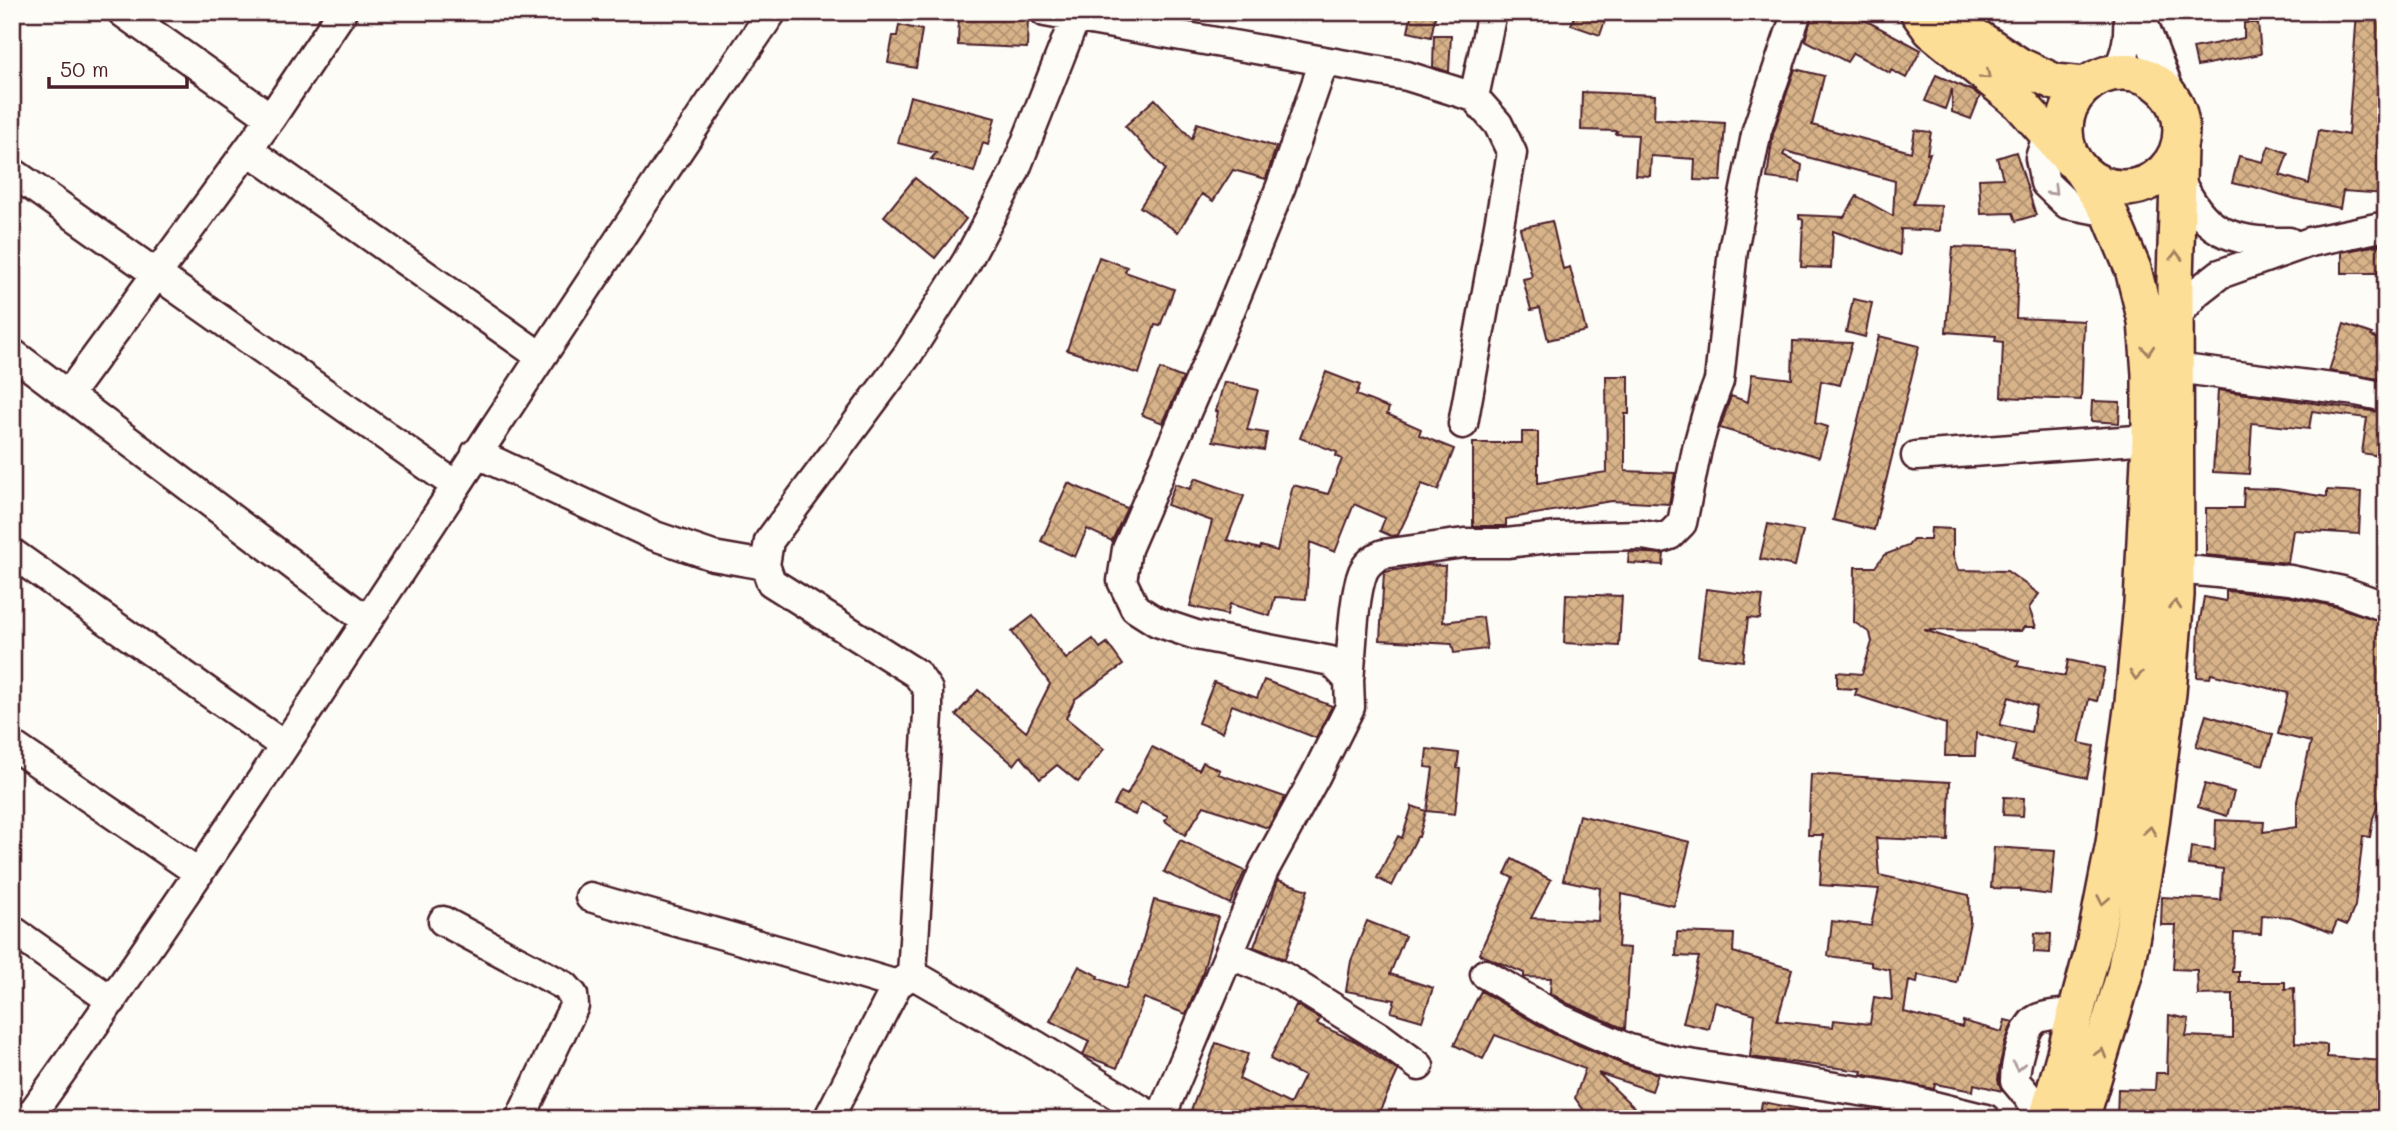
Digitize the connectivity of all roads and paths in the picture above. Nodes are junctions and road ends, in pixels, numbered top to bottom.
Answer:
1 (122, 12) edge
2 (342, 12) edge
3 (772, 12) edge
4 (1045, 12) edge
5 (1493, 12) edge
6 (1797, 12) edge
7 (1918, 12) edge
8 (1941, 12) edge
9 (2128, 12) edge
10 (2139, 12) edge
11 (1076, 16) junction
12 (1324, 61) junction
13 (2101, 79) junction
14 (1474, 97) junction
15 (2173, 100) junction
16 (271, 118) junction
17 (2048, 134) junction
18 (248, 150) junction
19 (2178, 163) junction
20 (2078, 167) junction
21 (12, 172) edge
22 (2109, 212) junction
23 (2386, 226) edge
24 (2310, 242) junction
25 (157, 274) junction
26 (2175, 318) junction
27 (12, 353) edge
28 (540, 356) junction
29 (2175, 368) junction
30 (68, 395) junction
31 (2386, 397) edge
32 (1463, 424) dead end
33 (2150, 439) junction
34 (476, 453) junction
35 (1916, 456) dead end
36 (455, 485) junction
37 (12, 553) edge
38 (765, 565) junction
39 (2176, 569) junction
40 (2386, 607) edge
41 (366, 620) junction
42 (1349, 680) junction
43 (12, 745) edge
44 (283, 745) junction
45 (198, 873) junction
46 (590, 897) dead end
47 (443, 921) dead end
48 (12, 930) edge
49 (1229, 954) junction
50 (1485, 974) dead end
51 (904, 980) junction
52 (112, 1001) junction
53 (1419, 1066) dead end
54 (12, 1111) edge
55 (26, 1119) edge
56 (520, 1119) edge
57 (828, 1119) edge
58 (1158, 1119) edge
59 (1986, 1119) edge
60 (2047, 1119) edge
61 (2081, 1119) edge

1 - 16 street
2 - 16 street
3 - 28 street
4 - 11 street
5 - 14 street
6 - 42 street
7 -> 17 main road
8 - 13 main road
9 - 13 street
10 - 15 street
11 - 12 street
11 - 38 street
12 - 14 street
12 - 42 street
13 - 15 main road
13 - 20 main road
14 - 32 street
15 - 19 main road
16 - 18 street
17 - 20 main road
17 -> 22 street
18 - 25 street
18 - 28 street
19 - 20 main road
19 - 24 street
26 -> 19 main road
20 - 22 main road
21 - 25 street
22 -> 33 main road
23 - 24 street
24 - 26 street
25 - 30 street
25 - 36 street
26 - 29 main road
27 - 30 street
28 - 34 street
29 - 31 street
29 - 39 main road
30 - 41 street
33 - 35 street
33 -> 60 main road
34 - 36 street
34 - 38 street
36 - 41 street
37 - 44 street
38 - 51 street
39 - 40 street
61 -> 39 main road
41 - 44 street
42 - 49 street
43 - 45 street
44 - 45 street
45 - 52 street
46 - 51 street
47 - 56 street
48 - 52 street
49 - 53 street
49 - 58 street
50 - 59 street
51 - 57 street
51 - 58 street
52 - 55 street
54 - 55 street

